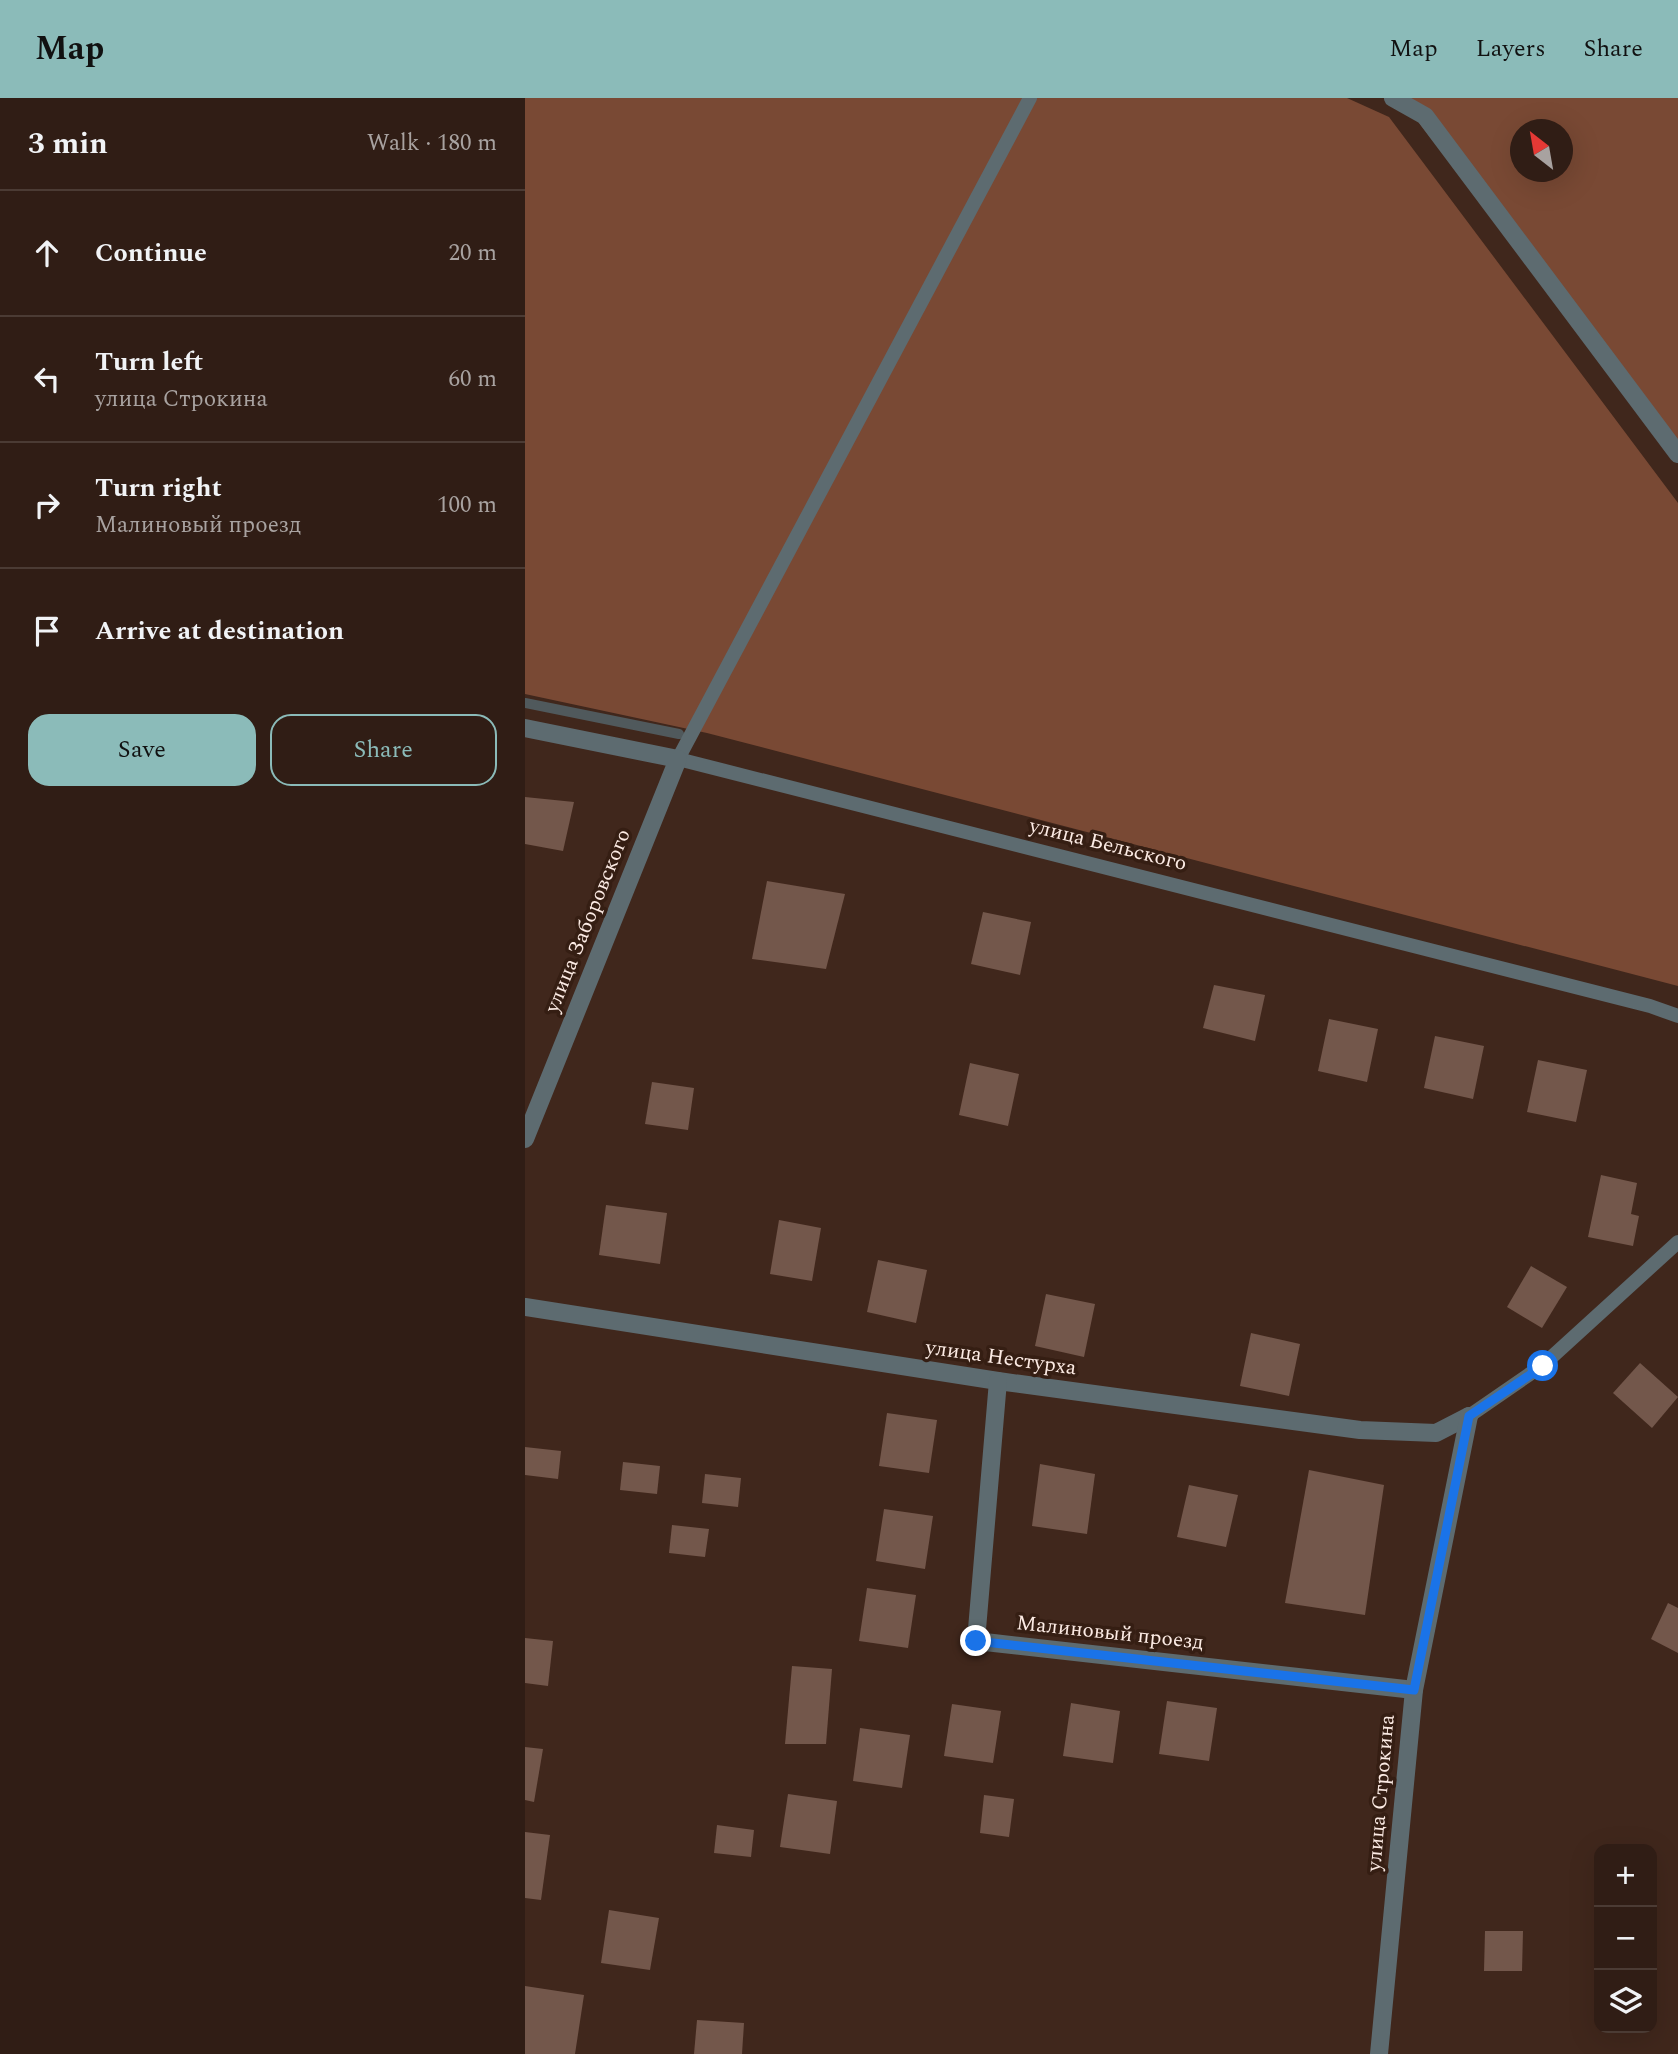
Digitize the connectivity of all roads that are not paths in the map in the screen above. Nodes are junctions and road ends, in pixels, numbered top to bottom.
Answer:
1 (1030, 98) edge
2 (1393, 98) edge
3 (1678, 454) edge
4 (525, 727) edge
5 (678, 759) junction
6 (1678, 1016) edge
7 (525, 1139) edge
8 (1678, 1242) edge
9 (525, 1307) edge
10 (998, 1381) junction
11 (1469, 1416) junction
12 (1414, 1690) junction
13 (1379, 2054) edge

1 - 5 lane
2 - 3 street
4 - 5 street, улица Бельского
5 - 6 lane, улица Бельского
5 - 7 street, улица Заборовского
8 - 11 lane
9 - 10 street, улица Нестурха
10 - 11 street, улица Нестурха
10 - 12 street, Малиновый проезд
11 - 12 street, улица Строкина
12 - 13 street, улица Строкина

